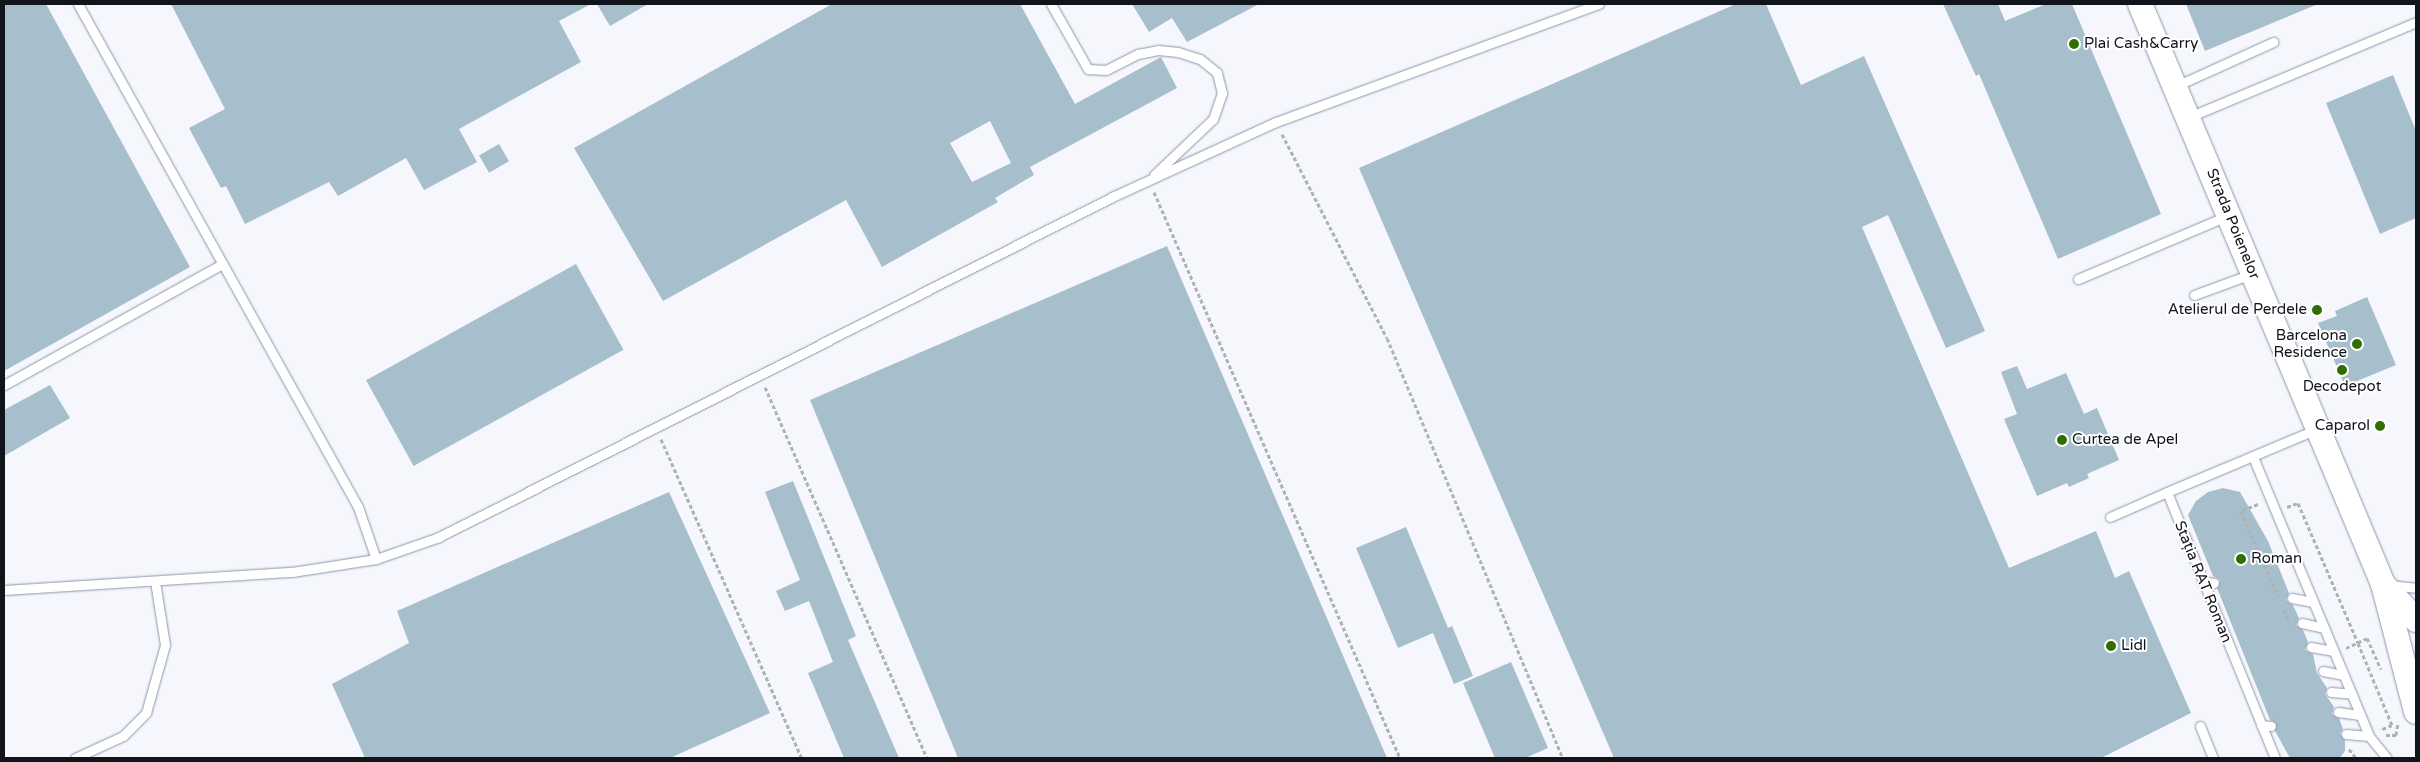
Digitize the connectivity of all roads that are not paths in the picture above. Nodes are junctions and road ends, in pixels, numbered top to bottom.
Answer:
1 (78, 4) edge
2 (1051, 4) edge
3 (1599, 4) edge
4 (2140, 4) edge
5 (2416, 22) edge
6 (2273, 42) dead end
7 (2176, 86) junction
8 (2189, 117) junction
9 (1149, 180) junction
10 (2230, 215) junction
11 (222, 264) junction
12 (2253, 273) junction
13 (2078, 278) dead end
14 (2194, 295) dead end
15 (4, 385) edge
16 (2318, 428) junction
17 (2253, 457) junction
18 (2167, 492) junction
19 (2110, 517) dead end
20 (376, 559) junction
21 (155, 581) junction
22 (2202, 581) junction
23 (2214, 583) dead end
24 (2383, 584) junction
25 (2416, 588) edge
26 (4, 590) edge
27 (2292, 598) dead end
28 (2313, 602) junction
29 (2416, 620) edge
30 (2302, 624) dead end
31 (2324, 628) junction
32 (2312, 647) dead end
33 (2334, 652) junction
34 (2323, 672) dead end
35 (2344, 675) junction
36 (2331, 692) dead end
37 (2352, 694) junction
38 (2338, 712) dead end
39 (2406, 712) edge
40 (2360, 715) junction
41 (2261, 725) junction
42 (2200, 726) dead end
43 (2271, 726) dead end
44 (2346, 734) dead end
45 (2369, 736) junction
46 (76, 758) edge
47 (2213, 758) edge
48 (2275, 758) edge
49 (2387, 758) edge

1 - 11 lane
2 - 9 lane
3 - 9 lane
4 - 7 main road, Strada Poienelor
5 - 8 lane
6 - 7 lane
7 - 8 main road, Strada Poienelor
8 - 10 main road, Strada Poienelor
9 - 20 lane
10 - 12 main road, Strada Poienelor
10 - 13 lane
11 - 15 lane
11 - 20 lane
12 - 14 lane
12 - 16 main road, Strada Poienelor
16 - 17 lane
16 - 24 main road, Strada Poienelor
17 - 18 lane
17 - 28 lane
18 - 19 lane
18 - 22 lane, Stația RAT Roman
20 - 21 lane
21 - 26 lane
21 - 46 lane
22 - 23 lane
22 - 41 lane, Stația RAT Roman
24 - 25 lane
24 - 29 main road, Strada Poienelor
24 - 39 main road, Strada Poienelor
27 - 28 lane
28 - 31 lane
30 - 31 lane
31 - 33 lane
32 - 33 lane
33 - 35 lane
34 - 35 lane
35 - 37 lane
36 - 37 lane
37 - 40 lane
38 - 40 lane
40 - 45 lane
41 - 43 lane
41 - 48 lane, Stația RAT Roman
42 - 47 lane
44 - 45 lane
45 - 49 lane

